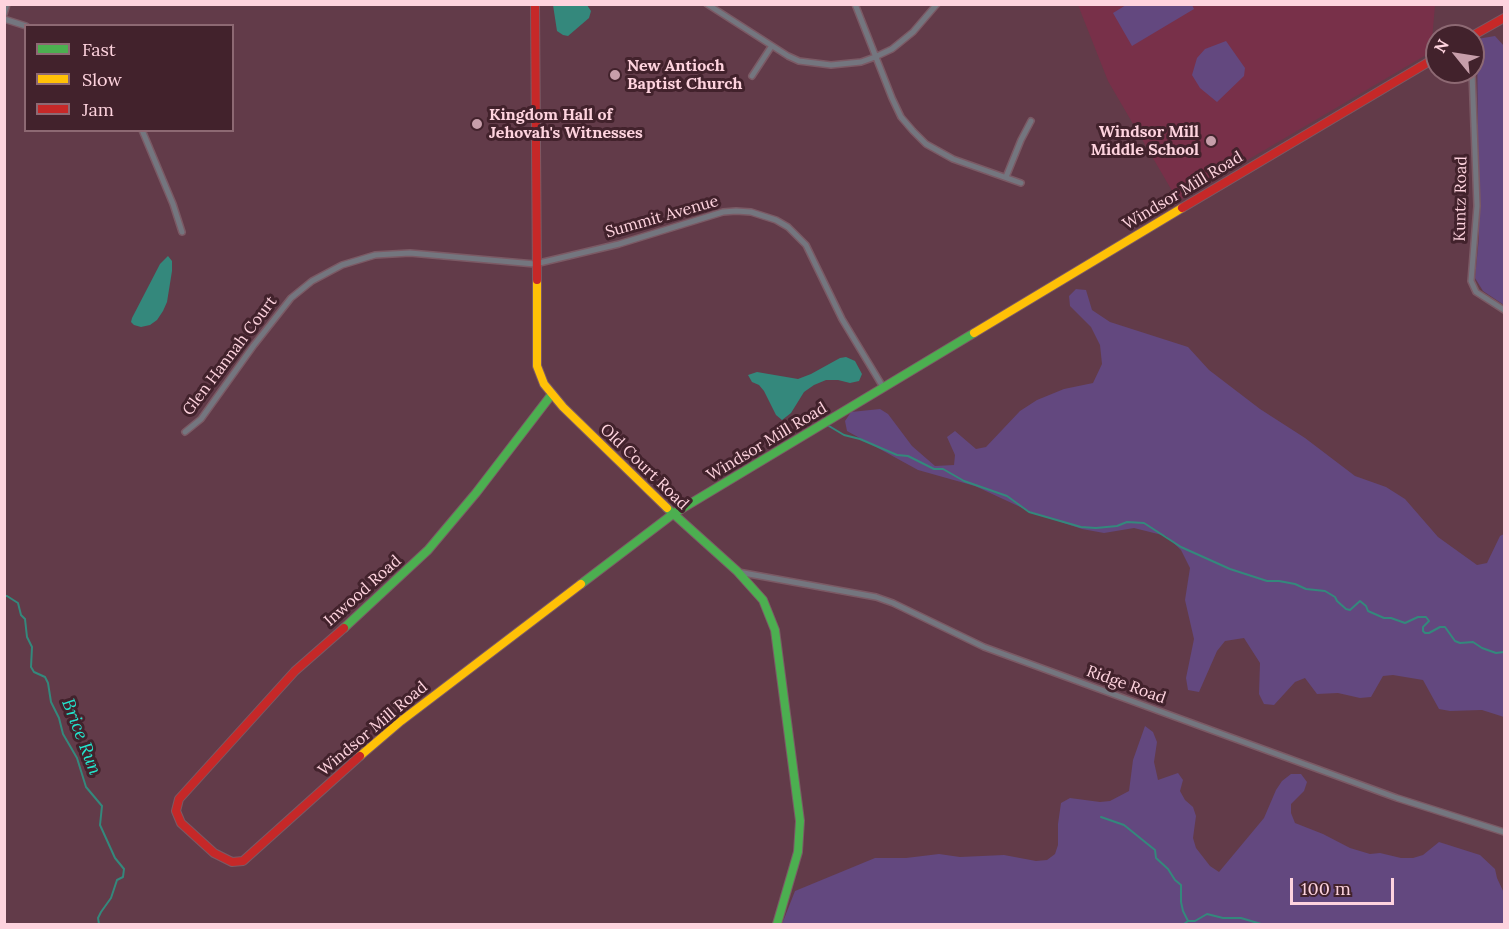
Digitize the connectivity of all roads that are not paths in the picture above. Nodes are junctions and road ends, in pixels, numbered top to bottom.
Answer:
1 (7, 4) edge
2 (535, 4) edge
3 (707, 4) edge
4 (855, 4) edge
5 (937, 4) edge
6 (4, 14) edge
7 (1504, 18) edge
8 (4, 19) edge
9 (24, 25) edge
10 (1485, 29) edge
11 (771, 46) junction
12 (875, 57) junction
13 (1425, 64) edge
14 (752, 76) dead end
15 (1472, 84) edge
16 (1031, 122) dead end
17 (143, 132) edge
18 (1006, 177) junction
19 (1021, 183) dead end
20 (182, 232) dead end
21 (535, 264) junction
22 (1504, 310) edge
23 (883, 387) junction
24 (552, 394) junction
25 (185, 432) dead end
26 (673, 514) junction
27 (737, 571) junction
28 (179, 799) joint
29 (1504, 831) edge
30 (777, 924) edge

1 - 6 street
2 - 21 main road, Old Court Road
3 - 11 street
4 - 12 street
5 - 12 street
7 - 10 main road
8 - 9 street
11 - 12 street
11 - 14 street
12 - 18 street
13 - 23 main road, Windsor Mill Road
15 - 22 street, Kuntz Road
16 - 18 street
17 - 20 street
18 - 19 street
21 - 23 street, Summit Avenue
21 - 24 main road, Old Court Road
21 - 25 street, Glen Hannah Court
23 - 26 main road, Windsor Mill Road
24 - 26 main road, Old Court Road
24 - 28 main road, Inwood Road
26 - 27 main road, Old Court Road
26 - 28 main road, Windsor Mill Road
27 - 29 street, Ridge Road
27 - 30 main road, Old Court Road

